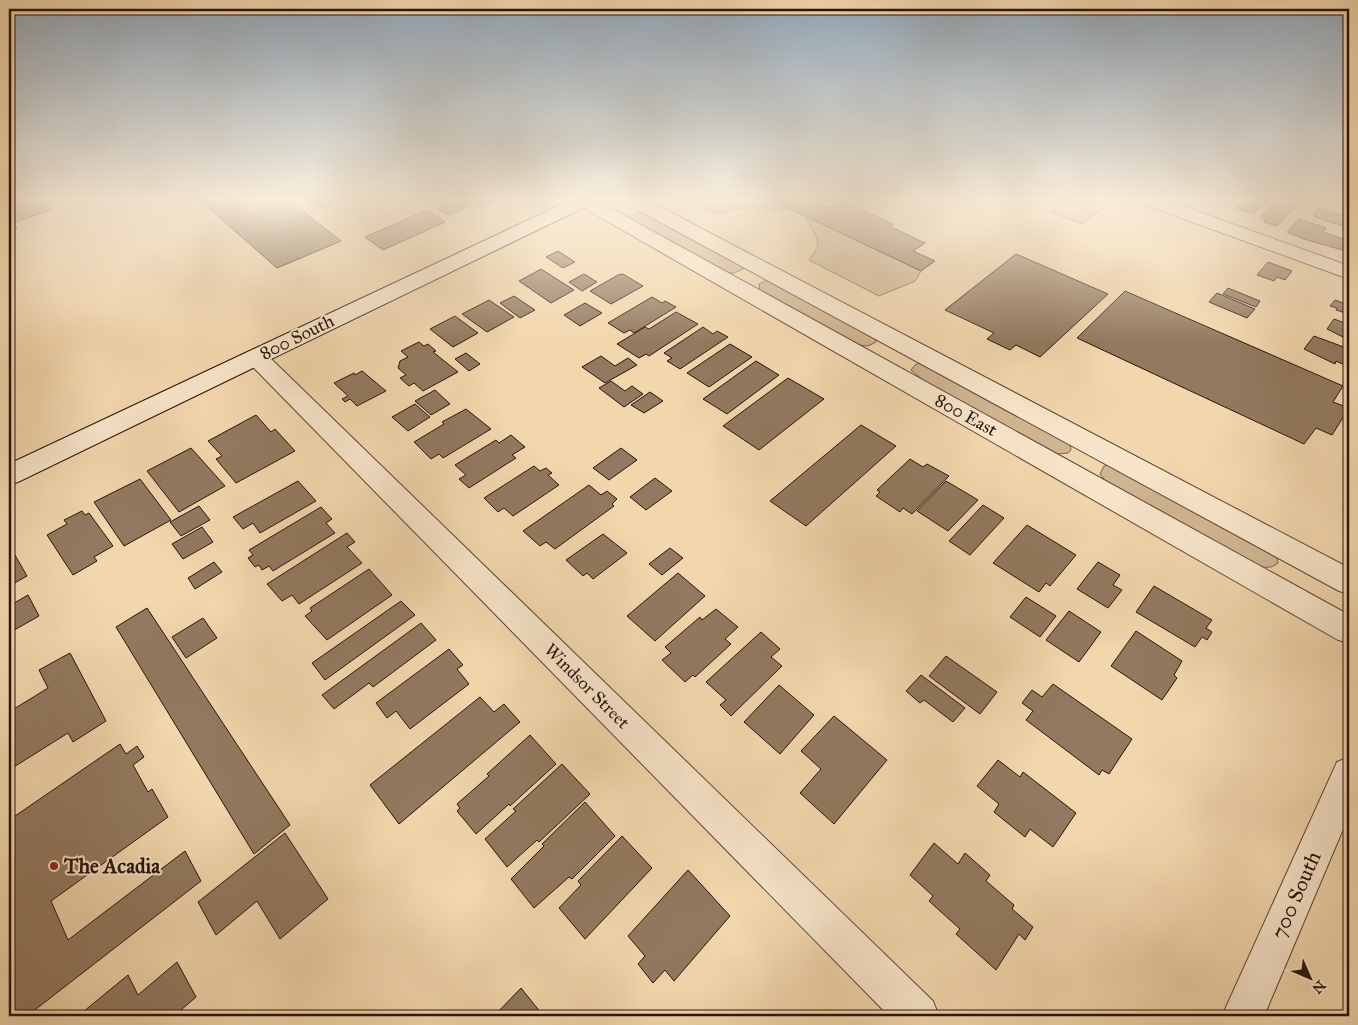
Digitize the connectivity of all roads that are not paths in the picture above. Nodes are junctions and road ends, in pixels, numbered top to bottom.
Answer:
1 (484, 248) edge
2 (669, 248) edge
3 (723, 248) edge
4 (1280, 248) edge
5 (770, 273) junction
6 (1349, 273) edge
7 (743, 290) junction
8 (912, 348) junction
9 (256, 357) junction
10 (884, 369) junction
11 (1099, 449) junction
12 (9, 475) edge
13 (1075, 476) junction
14 (1349, 582) edge
15 (1349, 630) edge
16 (1349, 774) edge
17 (918, 1016) edge
18 (1243, 1016) edge

1 - 9 street, 800 South
2 - 7 street, 800 East
3 - 5 street, 800 East
4 - 6 street
5 - 7 street
5 - 8 street, 800 East
7 - 10 street, 800 East
8 - 10 street
8 - 11 street, 800 East
9 - 12 street, 800 South
9 - 17 street, Windsor Street
10 - 13 street, 800 East
11 - 13 street
11 - 14 street, 800 East
13 - 15 street, 800 East
16 - 18 street, 700 South

